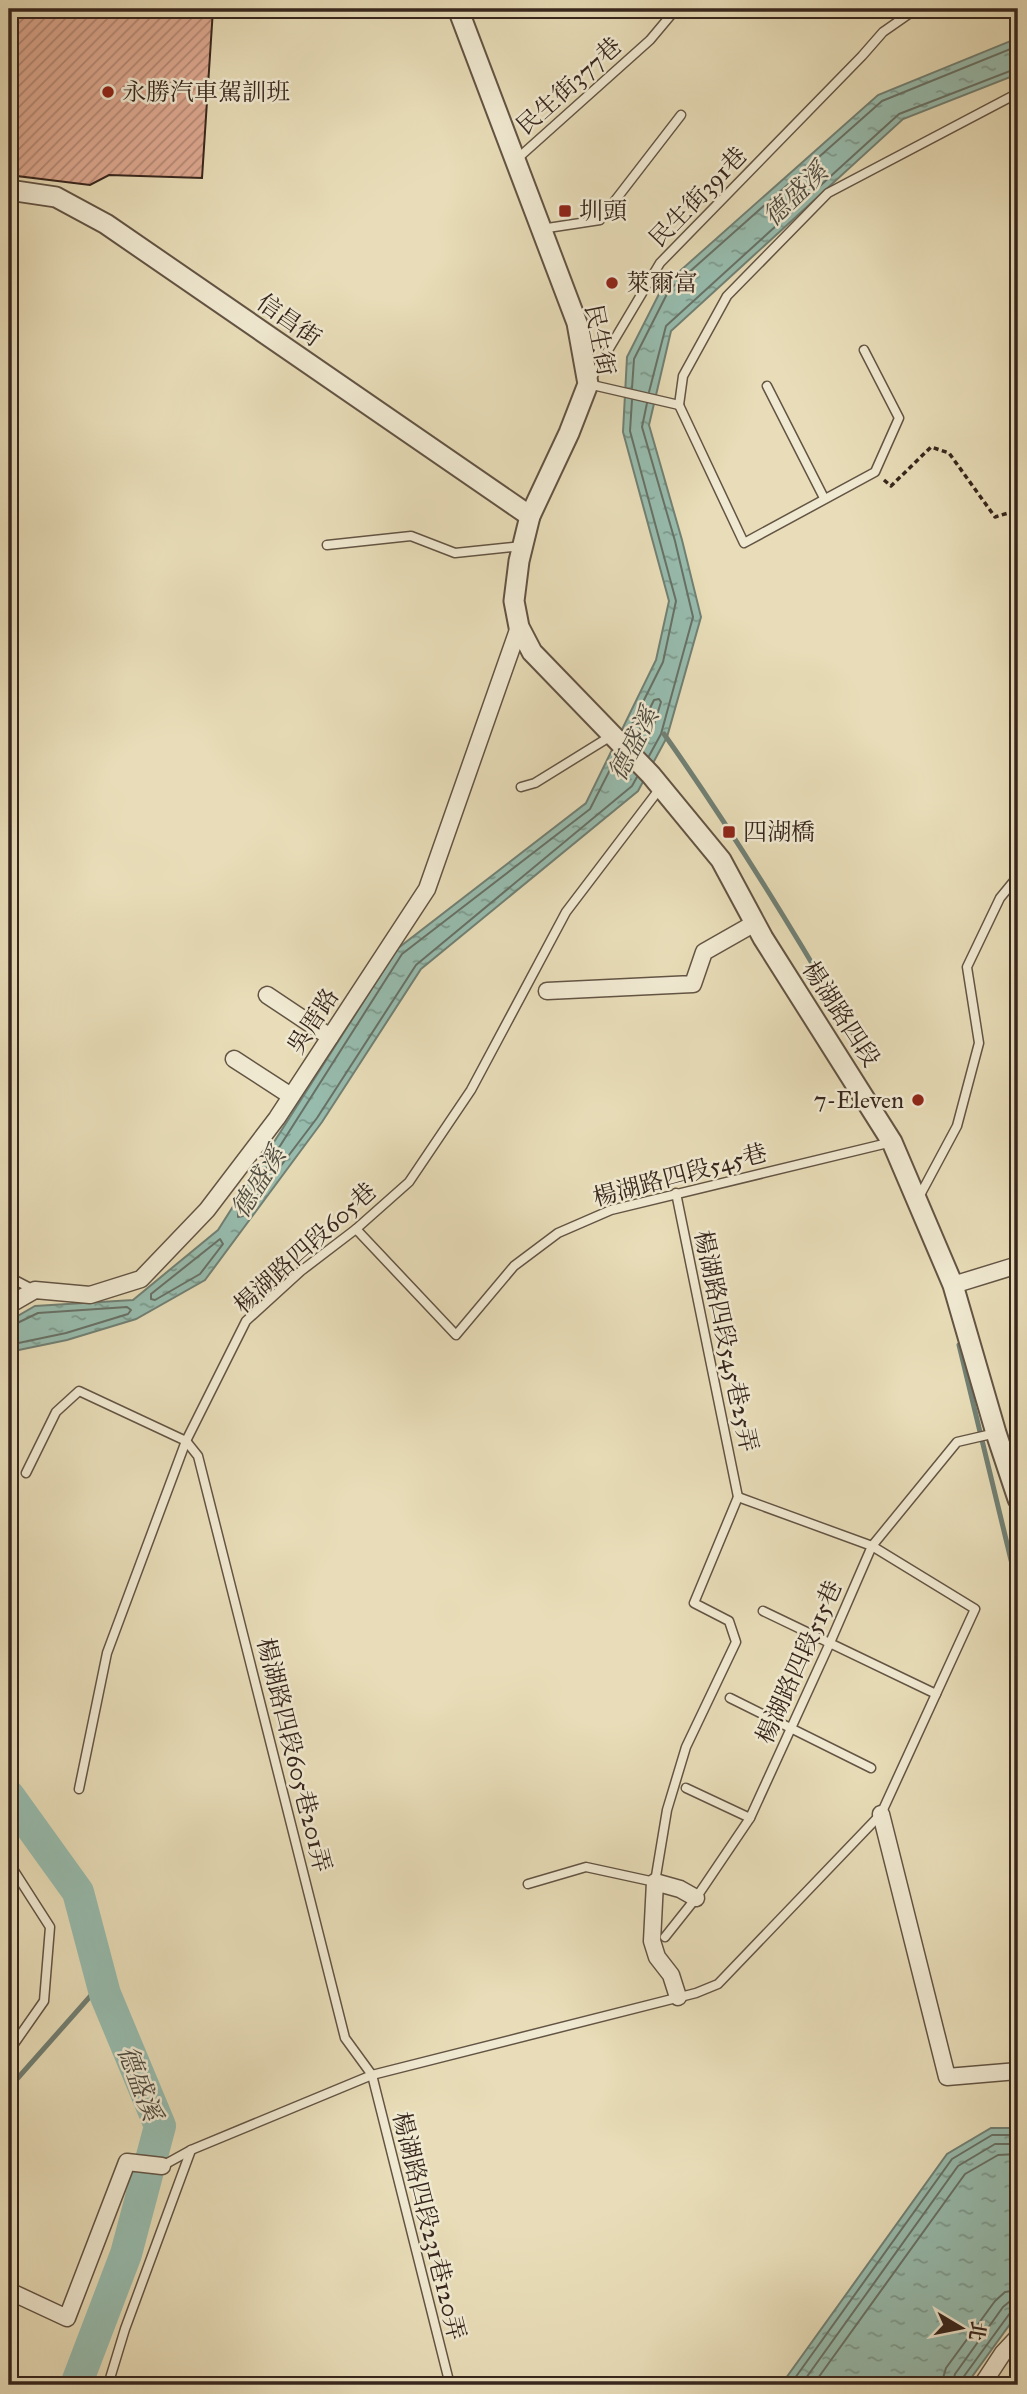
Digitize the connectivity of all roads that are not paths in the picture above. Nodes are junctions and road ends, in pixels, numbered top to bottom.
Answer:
1 (458, 9) edge
2 (676, 9) edge
3 (916, 9) edge
4 (1018, 93) edge
5 (681, 115) dead end
6 (515, 160) junction
7 (9, 190) edge
8 (541, 229) junction
9 (864, 350) dead end
10 (588, 384) junction
11 (767, 386) dead end
12 (679, 405) junction
13 (824, 498) junction
14 (530, 516) junction
15 (327, 545) dead end
16 (522, 546) junction
17 (519, 627) junction
18 (614, 734) junction
19 (656, 781) junction
20 (521, 788) dead end
21 (1018, 876) edge
22 (755, 923) junction
23 (547, 991) dead end
24 (267, 995) dead end
25 (330, 1037) junction
26 (234, 1059) dead end
27 (291, 1096) junction
28 (892, 1142) junction
29 (677, 1193) junction
30 (916, 1202) junction
31 (356, 1229) junction
32 (1018, 1265) edge
33 (9, 1277) edge
34 (953, 1285) junction
35 (35, 1290) junction
36 (9, 1305) edge
37 (996, 1433) junction
38 (186, 1441) junction
39 (26, 1473) dead end
40 (738, 1497) junction
41 (1018, 1499) edge
42 (872, 1546) junction
43 (763, 1611) dead end
44 (829, 1645) junction
45 (936, 1695) junction
46 (730, 1699) dead end
47 (790, 1728) junction
48 (871, 1768) dead end
49 (686, 1788) dead end
50 (79, 1789) dead end
51 (881, 1814) junction
52 (750, 1818) junction
53 (9, 1863) edge
54 (655, 1882) junction
55 (528, 1884) dead end
56 (696, 1898) junction
57 (665, 1937) dead end
58 (678, 1997) junction
59 (9, 2051) edge
60 (1018, 2071) edge
61 (372, 2075) junction
62 (191, 2150) junction
63 (162, 2165) joint
64 (9, 2291) edge
65 (1018, 2337) edge
66 (108, 2385) edge
67 (450, 2385) edge
68 (982, 2385) edge

1 - 6 street, 民生街
2 - 6 lane, 民生街377巷
3 - 10 lane, 民生街391巷
4 - 12 lane
5 - 8 lane
6 - 8 street, 民生街
7 - 14 street, 信昌街
8 - 10 street, 民生街
9 - 13 lane
10 - 12 lane
10 - 14 street, 民生街
11 - 13 lane
12 - 13 lane
14 - 16 street, 民生街
15 - 16 lane
16 - 17 street, 民生街
17 - 18 street, 民生街
17 - 25 street, 吳厝路
18 - 19 street
18 - 20 lane
19 - 22 street, 楊湖路四段
19 - 31 lane, 楊湖路四段605巷
21 - 30 lane
22 - 23 street
22 - 28 street, 楊湖路四段
24 - 25 street
25 - 27 street, 吳厝路
26 - 27 street
27 - 35 street, 吳厝路
28 - 29 lane, 楊湖路四段545巷
28 - 30 street, 楊湖路四段
29 - 31 lane, 楊湖路四段545巷
29 - 40 lane, 楊湖路四段545巷25弄
30 - 34 street, 楊湖路四段
31 - 38 lane, 楊湖路四段605巷
32 - 34 street
33 - 35 lane
34 - 37 street, 楊湖路四段
35 - 36 street
37 - 41 street, 楊湖路四段
37 - 42 lane, 楊湖路四段515巷
38 - 39 lane
38 - 50 lane, 楊湖路四段605巷
38 - 61 lane, 楊湖路四段605巷201弄
40 - 42 lane
40 - 54 lane
42 - 44 lane, 楊湖路四段515巷
42 - 45 lane
43 - 44 lane
44 - 45 lane
44 - 47 lane, 楊湖路四段515巷
45 - 51 lane
46 - 47 lane
47 - 48 lane
47 - 52 lane, 楊湖路四段515巷
49 - 52 lane
51 - 58 lane
51 - 60 street
52 - 56 lane, 楊湖路四段515巷
53 - 59 lane
54 - 55 lane
54 - 56 street
54 - 58 street
56 - 57 lane, 楊湖路四段515巷
58 - 61 lane
61 - 62 lane
61 - 67 lane, 楊湖路四段231巷120弄
62 - 63 lane
62 - 66 lane
63 - 64 street
65 - 68 street

